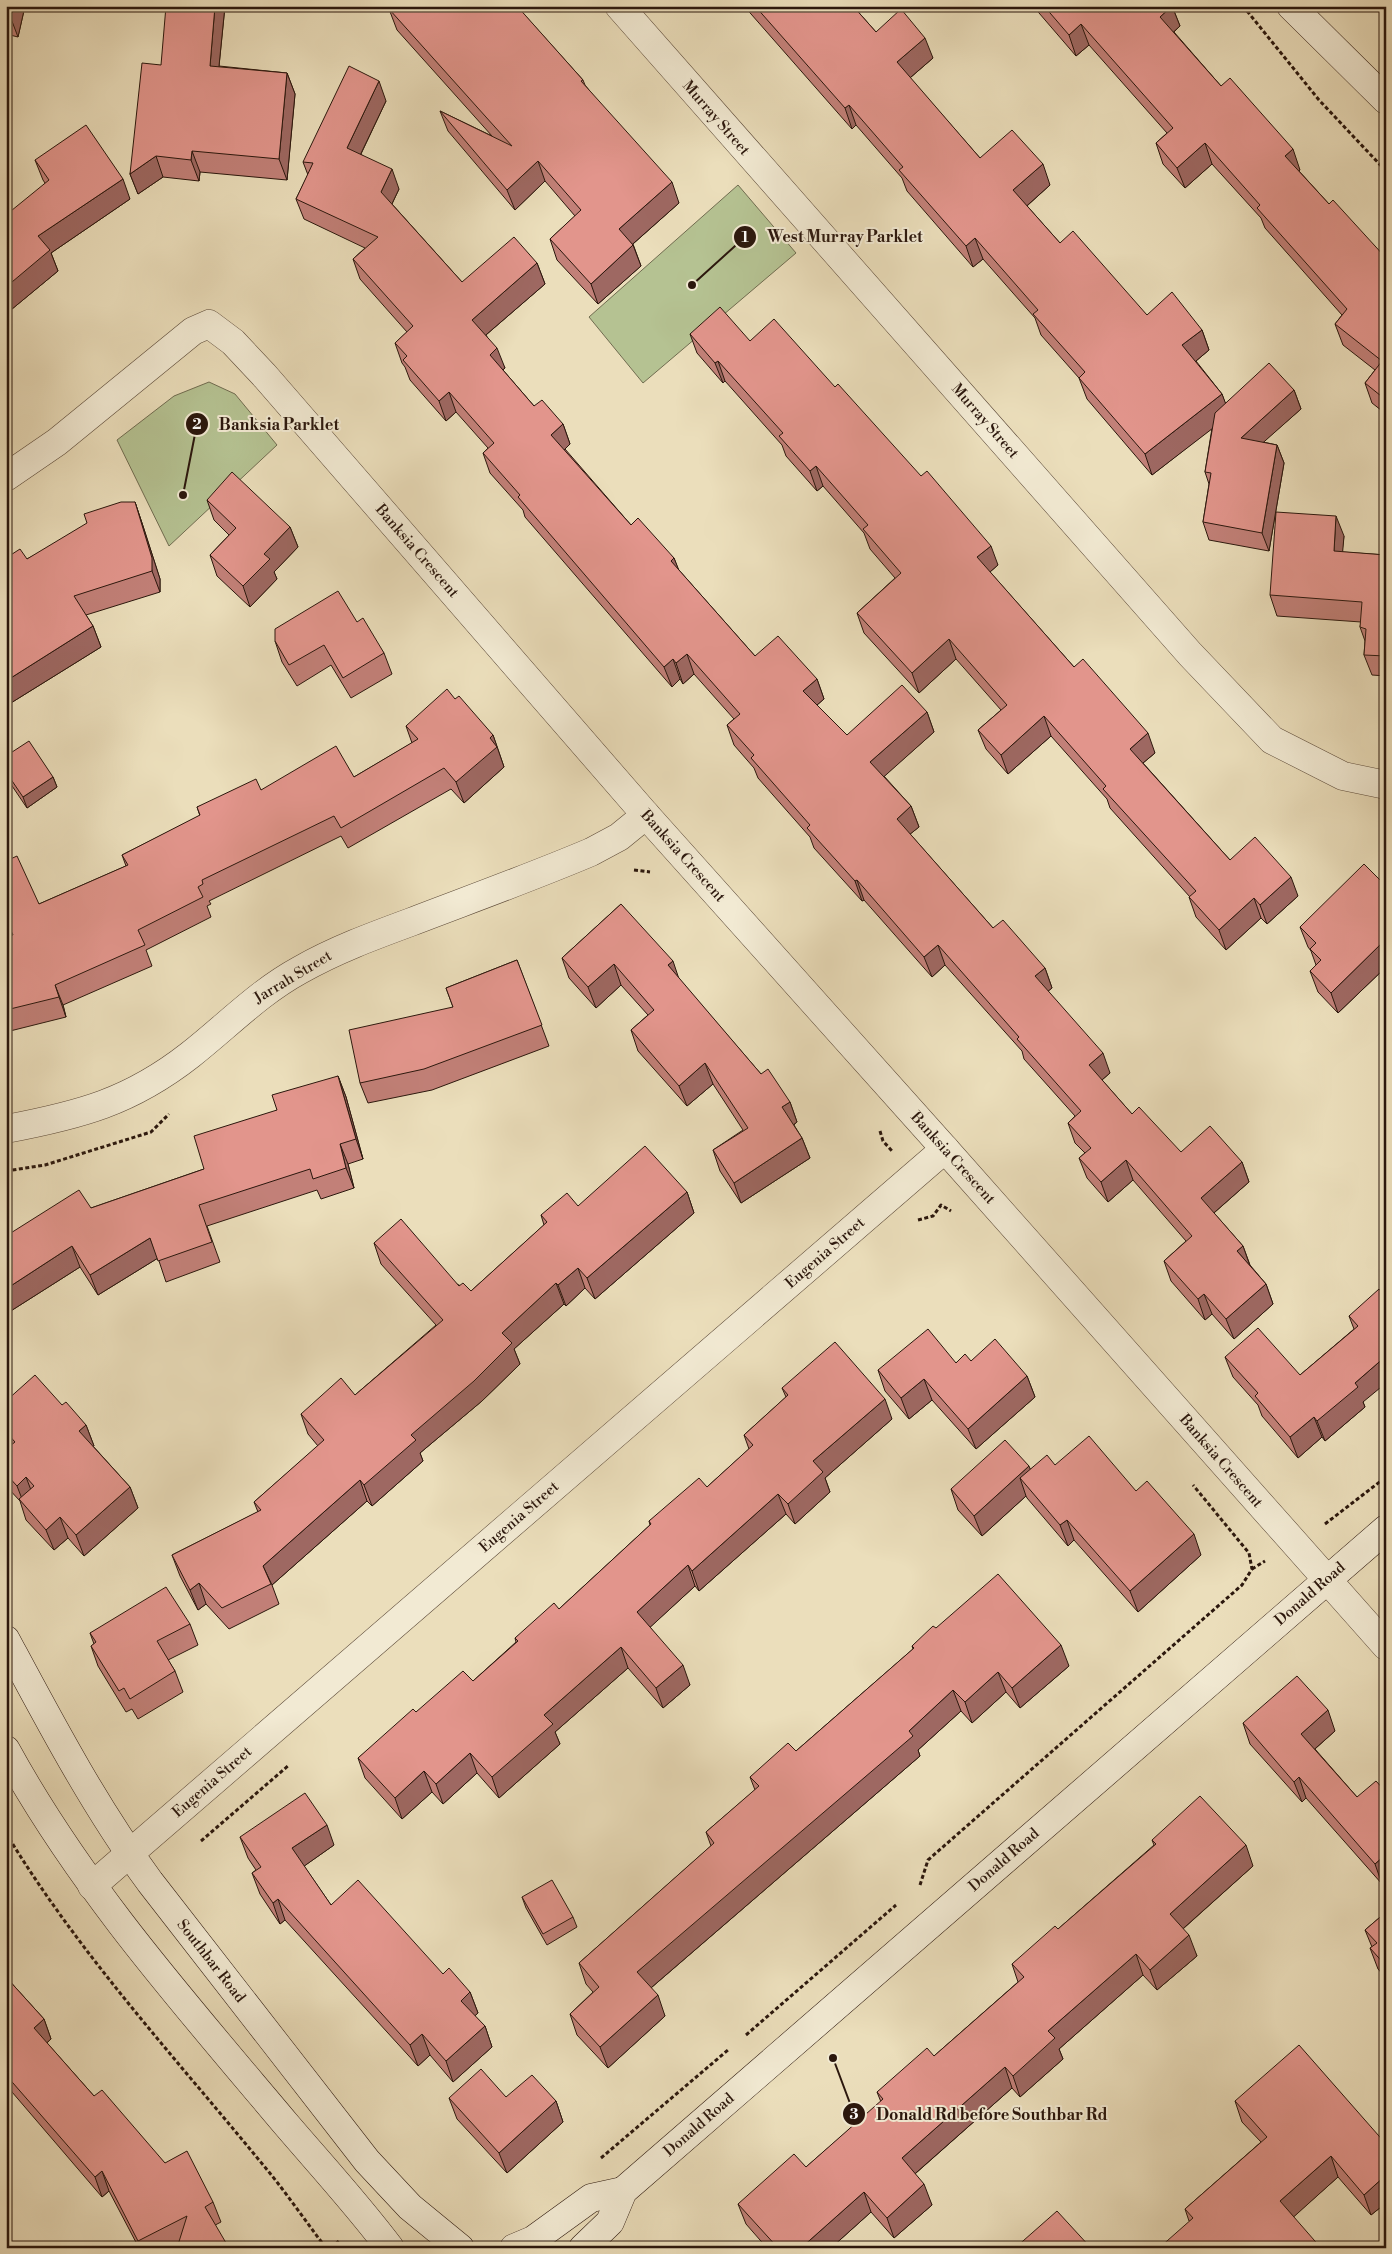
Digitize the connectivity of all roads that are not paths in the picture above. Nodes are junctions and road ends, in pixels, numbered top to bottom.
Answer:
1 (619, 6) edge
2 (1291, 6) edge
3 (1386, 100) edge
4 (6, 477) edge
5 (1386, 785) edge
6 (646, 815) junction
7 (6, 1128) edge
8 (945, 1149) junction
9 (1386, 1529) edge
10 (1326, 1580) junction
11 (6, 1640) edge
12 (1386, 1646) edge
13 (6, 1750) edge
14 (129, 1854) junction
15 (92, 1886) junction
16 (623, 2191) junction
17 (390, 2248) edge
18 (460, 2248) edge
19 (514, 2248) edge
20 (583, 2248) edge

1 - 5 street, Murray Street
2 - 3 street
4 - 6 street, Banksia Crescent
6 - 7 street, Jarrah Street
6 - 8 street, Banksia Crescent
8 - 10 street, Banksia Crescent
8 - 14 street, Eugenia Street
9 - 10 street, Donald Road
10 - 12 street, Banksia Crescent
10 - 16 street, Donald Road
11 - 14 street, Southbar Road
13 - 15 street
14 - 15 street, Eugenia Street
14 - 18 street, Southbar Road
15 - 17 street
16 - 19 street, Donald Road
16 - 20 street, Donald Road

